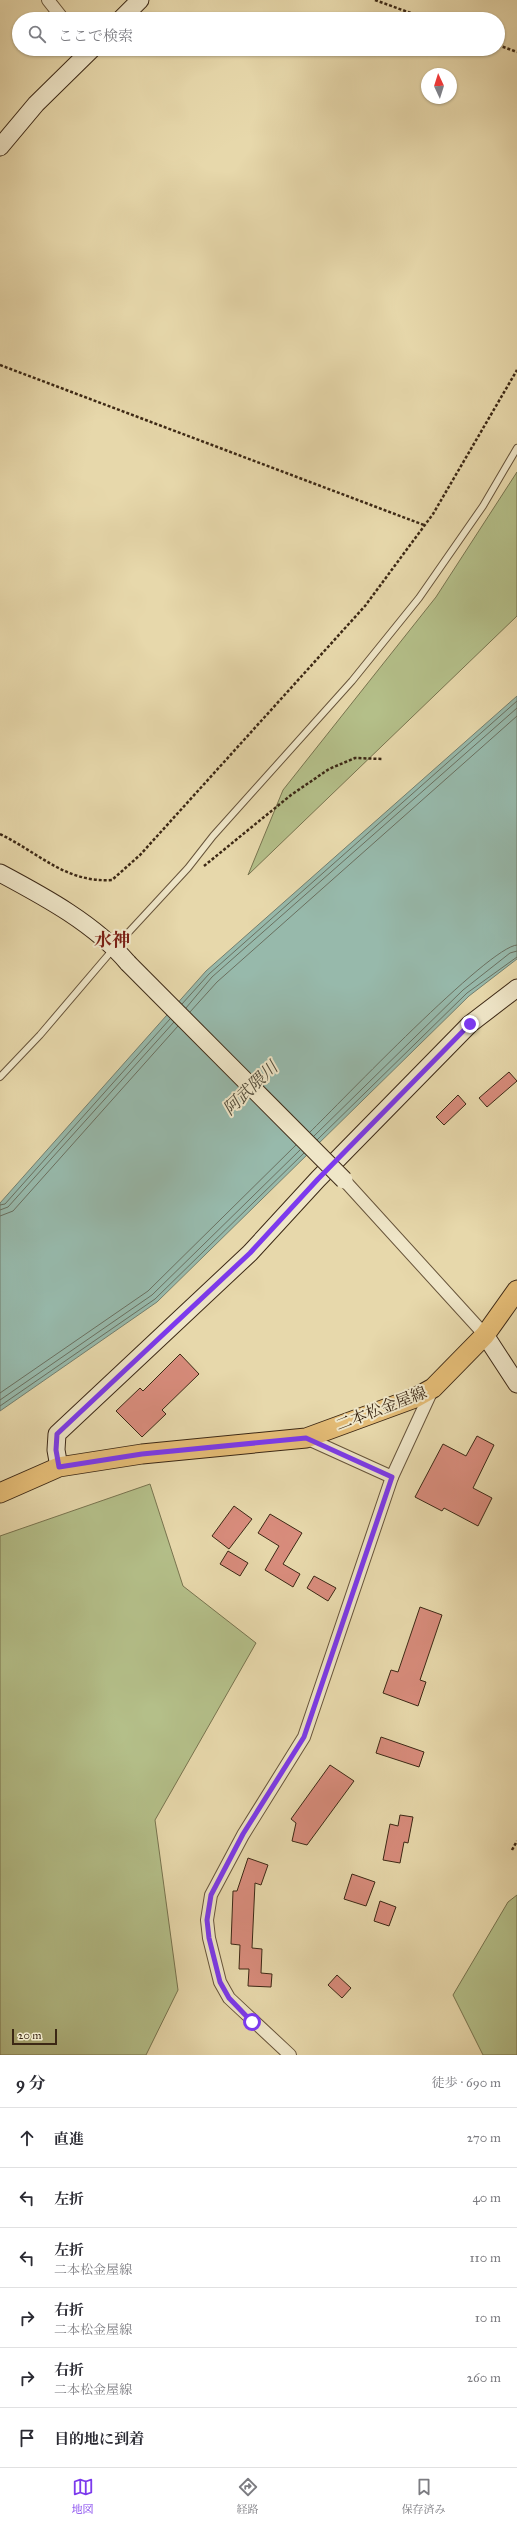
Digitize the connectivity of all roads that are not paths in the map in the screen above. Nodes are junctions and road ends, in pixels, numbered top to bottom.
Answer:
1 (48, 0) edge
2 (140, 0) edge
3 (58, 12) edge
4 (128, 12) edge
5 (84, 56) edge
6 (2, 141) edge
7 (517, 448) edge
8 (0, 873) edge
9 (115, 948) junction
10 (517, 988) edge
11 (0, 1077) edge
12 (344, 1180) joint
13 (517, 1290) edge
14 (485, 1335) junction
15 (517, 1384) edge
16 (433, 1388) junction
17 (306, 1438) junction
18 (59, 1467) junction
19 (392, 1477) junction
20 (0, 1493) edge
21 (290, 2055) edge

1 - 3 street
2 - 4 street
5 - 6 street
7 - 9 lane
8 - 9 street
9 - 11 lane
9 - 12 street, bridge
10 - 18 street
12 - 14 street
13 - 14 main road, 二本松金屋線
14 - 15 street
14 - 16 main road, 二本松金屋線
16 - 17 main road, 二本松金屋線
16 - 19 street
17 - 18 main road, 二本松金屋線
17 - 19 street
18 - 20 main road, 二本松金屋線
19 - 21 street

